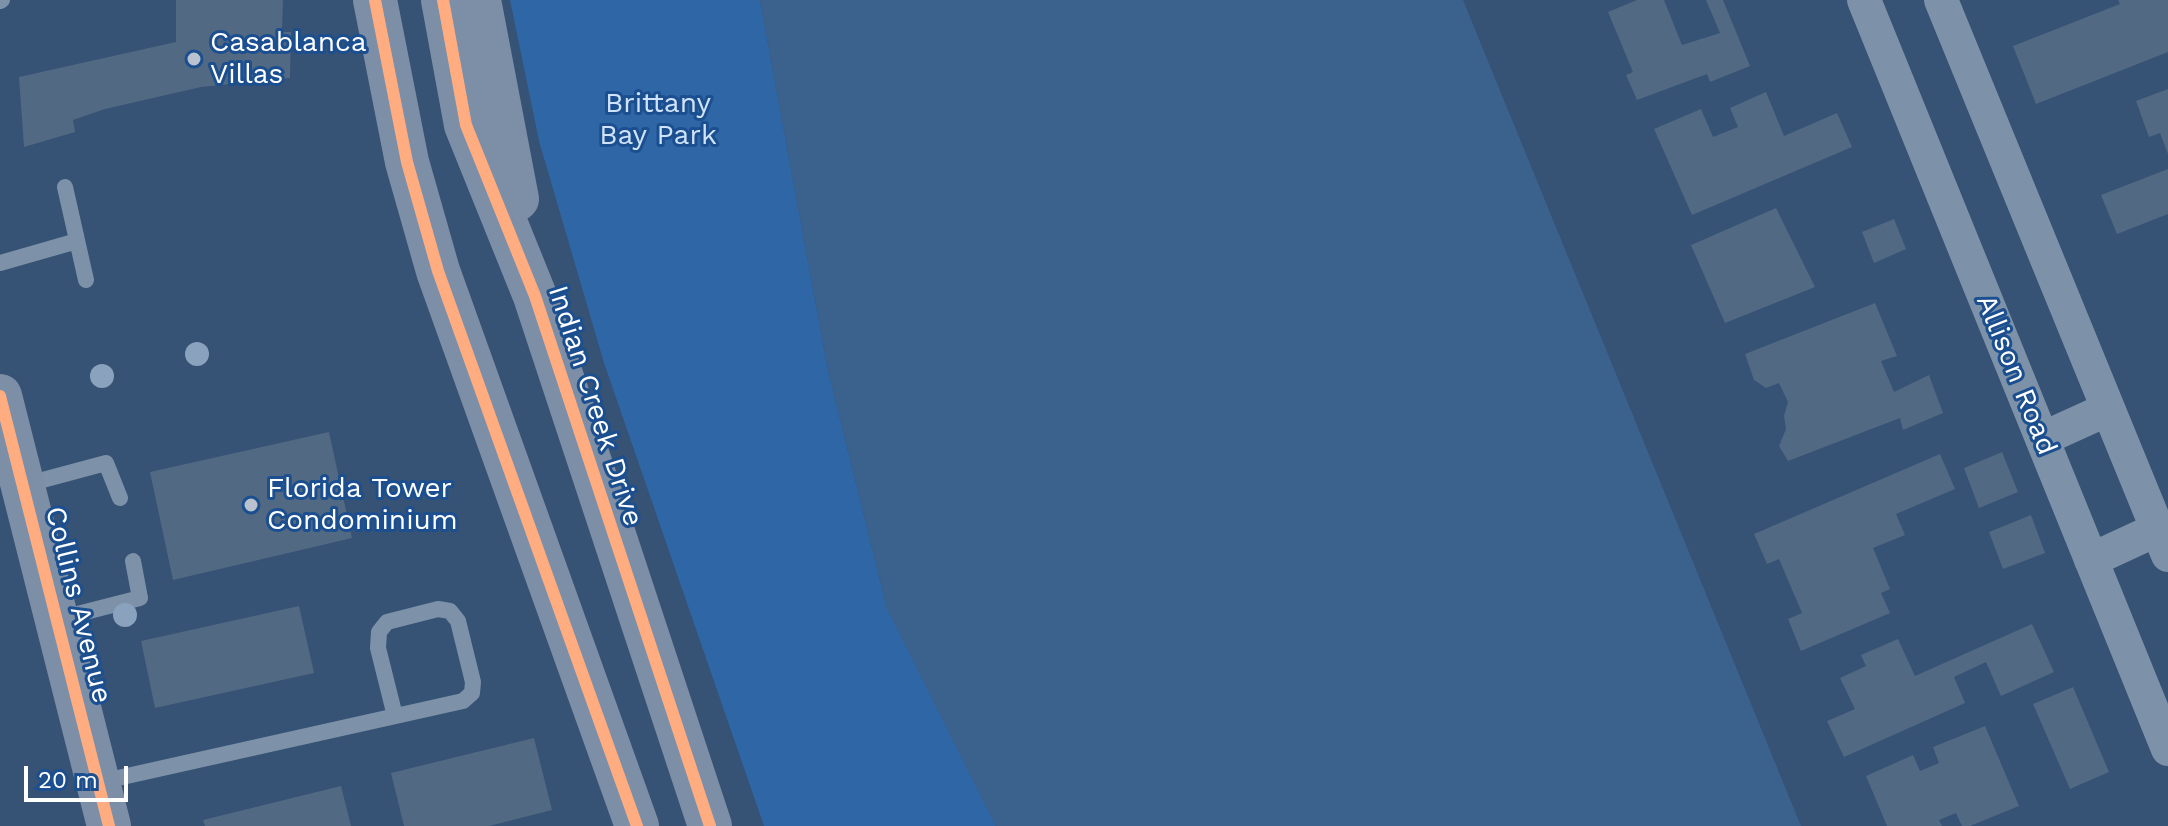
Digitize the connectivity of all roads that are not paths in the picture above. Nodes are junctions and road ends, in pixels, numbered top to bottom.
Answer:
1 (375, 0) edge
2 (443, 0) edge
3 (479, 0) edge
4 (1864, 0) edge
5 (1941, 0) edge
6 (65, 187) dead end
7 (77, 241) junction
8 (0, 263) edge
9 (86, 280) dead end
10 (535, 296) junction
11 (0, 396) edge
12 (2108, 409) junction
13 (2042, 439) junction
14 (23, 486) junction
15 (120, 498) dead end
16 (2163, 542) edge
17 (2091, 560) junction
18 (133, 561) dead end
19 (56, 620) junction
20 (395, 716) junction
21 (2168, 749) edge
22 (98, 782) junction
23 (109, 826) edge
24 (637, 826) edge
25 (710, 826) edge

1 - 24 main road
2 - 10 main road, Indian Creek Drive
3 - 10 main road, Indian Creek Drive
4 - 13 street, Allison Road
5 - 12 street
6 - 7 lane
7 - 8 lane
7 - 9 lane
10 - 25 main road, Indian Creek Drive
11 - 14 main road, Collins Avenue
12 - 13 street
12 - 16 street
13 - 17 street, Allison Road
14 - 15 lane
14 - 19 main road, Collins Avenue
16 - 17 street
17 - 21 street, Allison Road
18 - 19 lane
19 - 22 main road, Collins Avenue
20 - 20 lane
20 - 22 lane
22 - 23 main road, Collins Avenue

